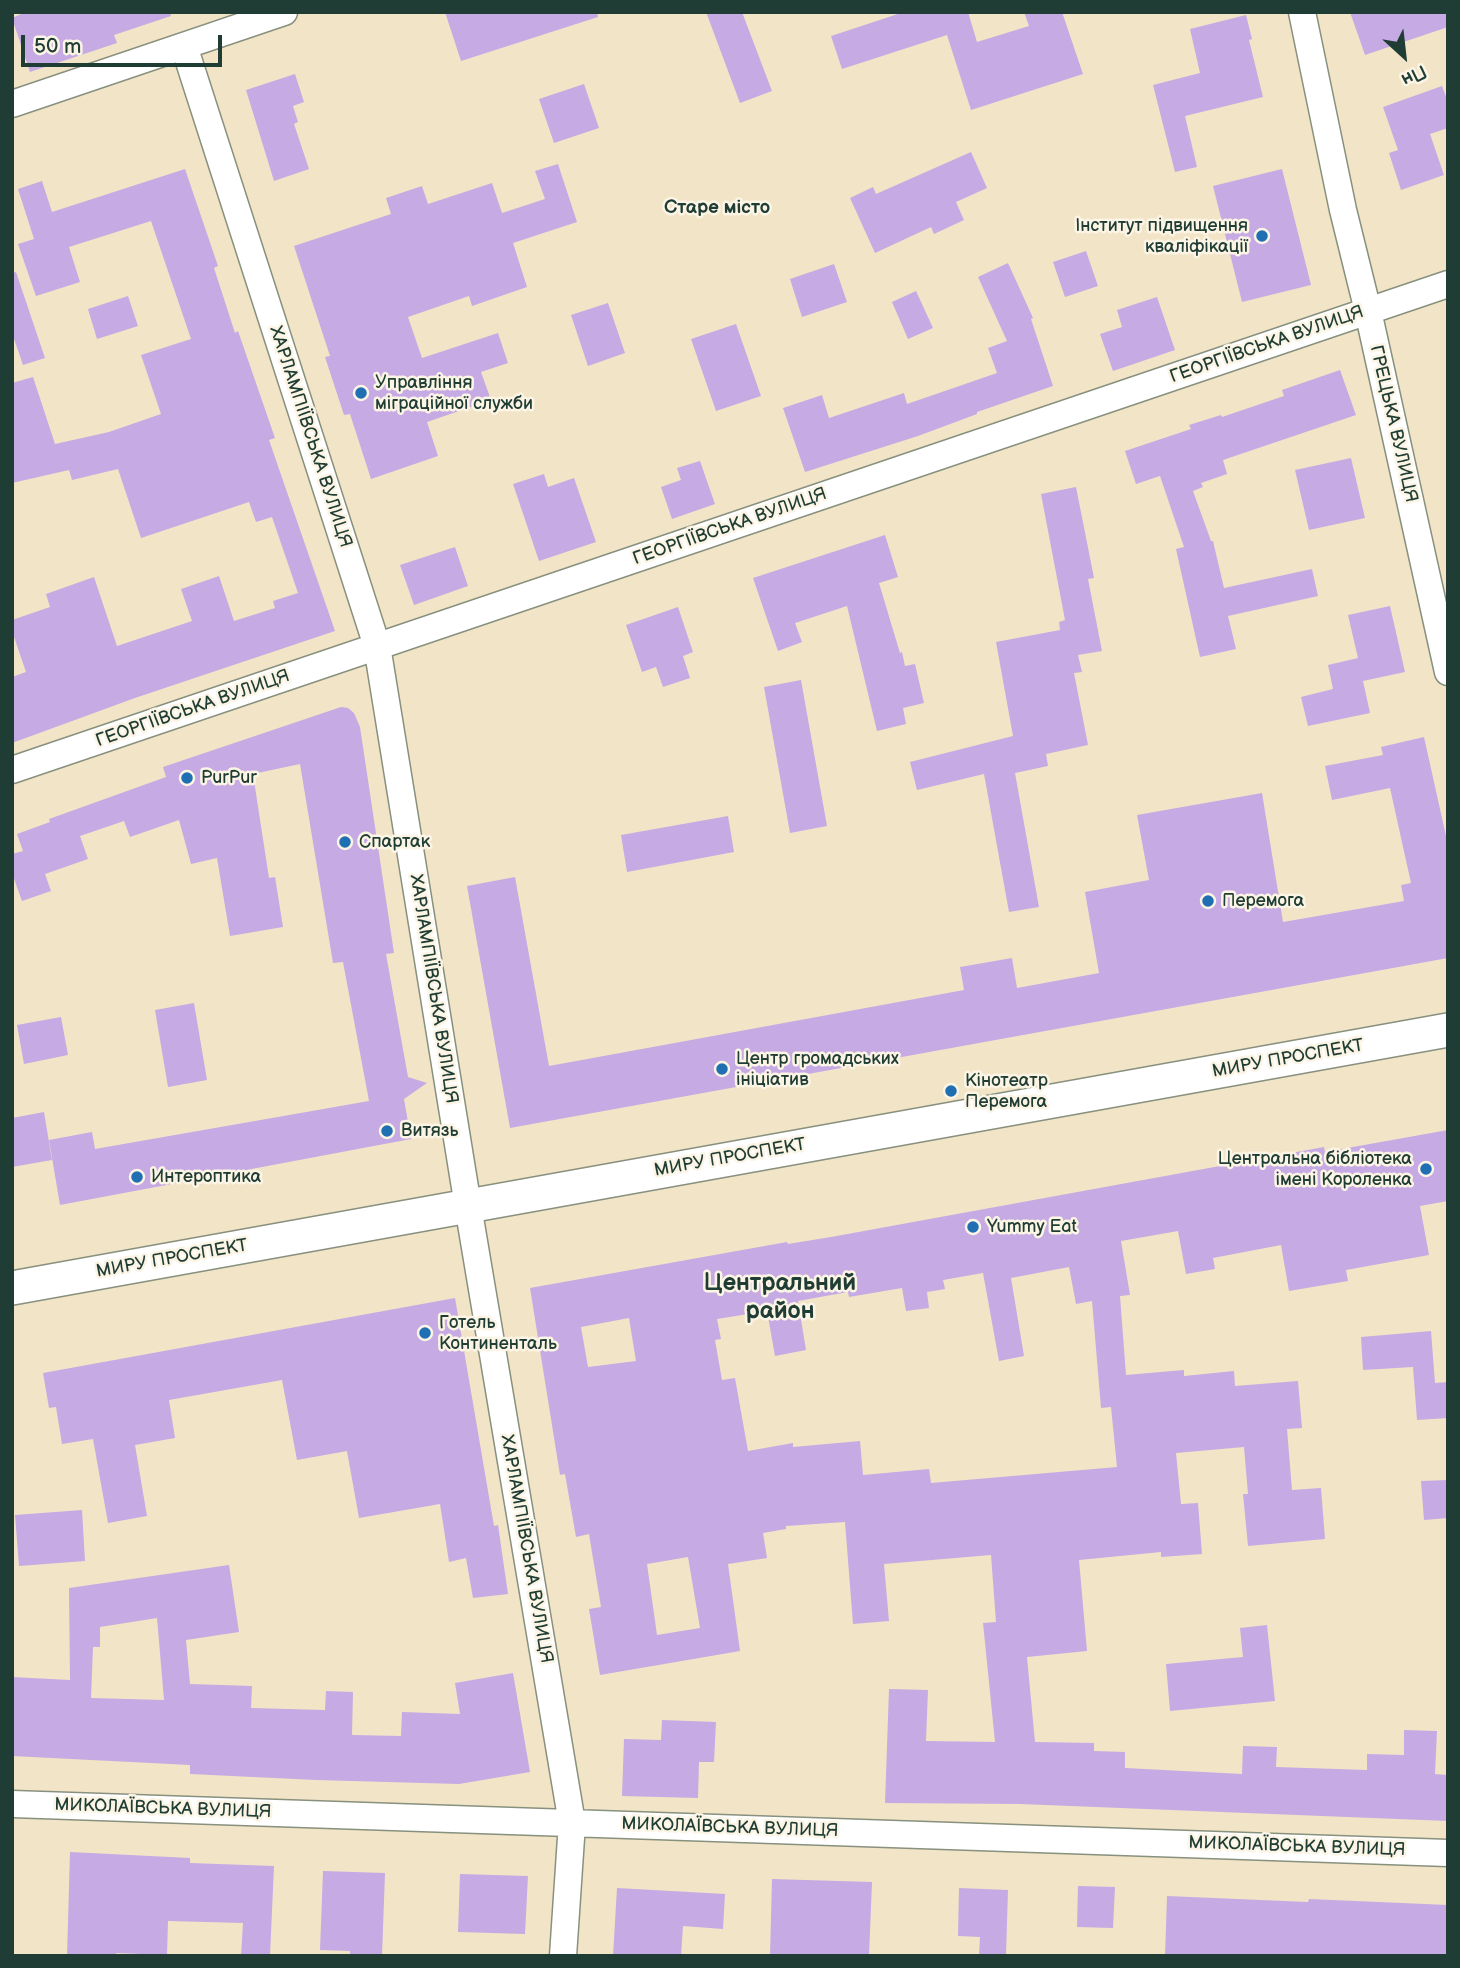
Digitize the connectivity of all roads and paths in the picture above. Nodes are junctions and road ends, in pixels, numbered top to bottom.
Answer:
1 (284, 12) edge
2 (1302, 12) edge
3 (184, 46) junction
4 (12, 104) edge
5 (1448, 284) edge
6 (1368, 311) junction
7 (377, 646) junction
8 (1448, 672) edge
9 (12, 770) edge
10 (1448, 1030) edge
11 (468, 1206) junction
12 (12, 1288) edge
13 (12, 1804) edge
14 (572, 1823) junction
15 (1448, 1853) edge
16 (563, 1956) edge

1 - 3 street
2 - 6 street, ГРЕЦЬКА ВУЛИЦЯ
3 - 4 street
3 - 7 street, ХАРЛАМПІЇВСЬКА ВУЛИЦЯ
5 - 6 street, ГЕОРГІЇВСЬКА ВУЛИЦЯ
6 - 7 street, ГЕОРГІЇВСЬКА ВУЛИЦЯ
6 - 8 street, ГРЕЦЬКА ВУЛИЦЯ
7 - 9 street, ГЕОРГІЇВСЬКА ВУЛИЦЯ
7 - 11 street, ХАРЛАМПІЇВСЬКА ВУЛИЦЯ
10 - 11 main road, МИРУ ПРОСПЕКТ
11 - 12 main road, МИРУ ПРОСПЕКТ
11 - 14 street, ХАРЛАМПІЇВСЬКА ВУЛИЦЯ
13 - 14 street, МИКОЛАЇВСЬКА ВУЛИЦЯ
14 - 15 street, МИКОЛАЇВСЬКА ВУЛИЦЯ
14 - 16 street, ХАРЛАМПІЇВСЬКА ВУЛИЦЯ

